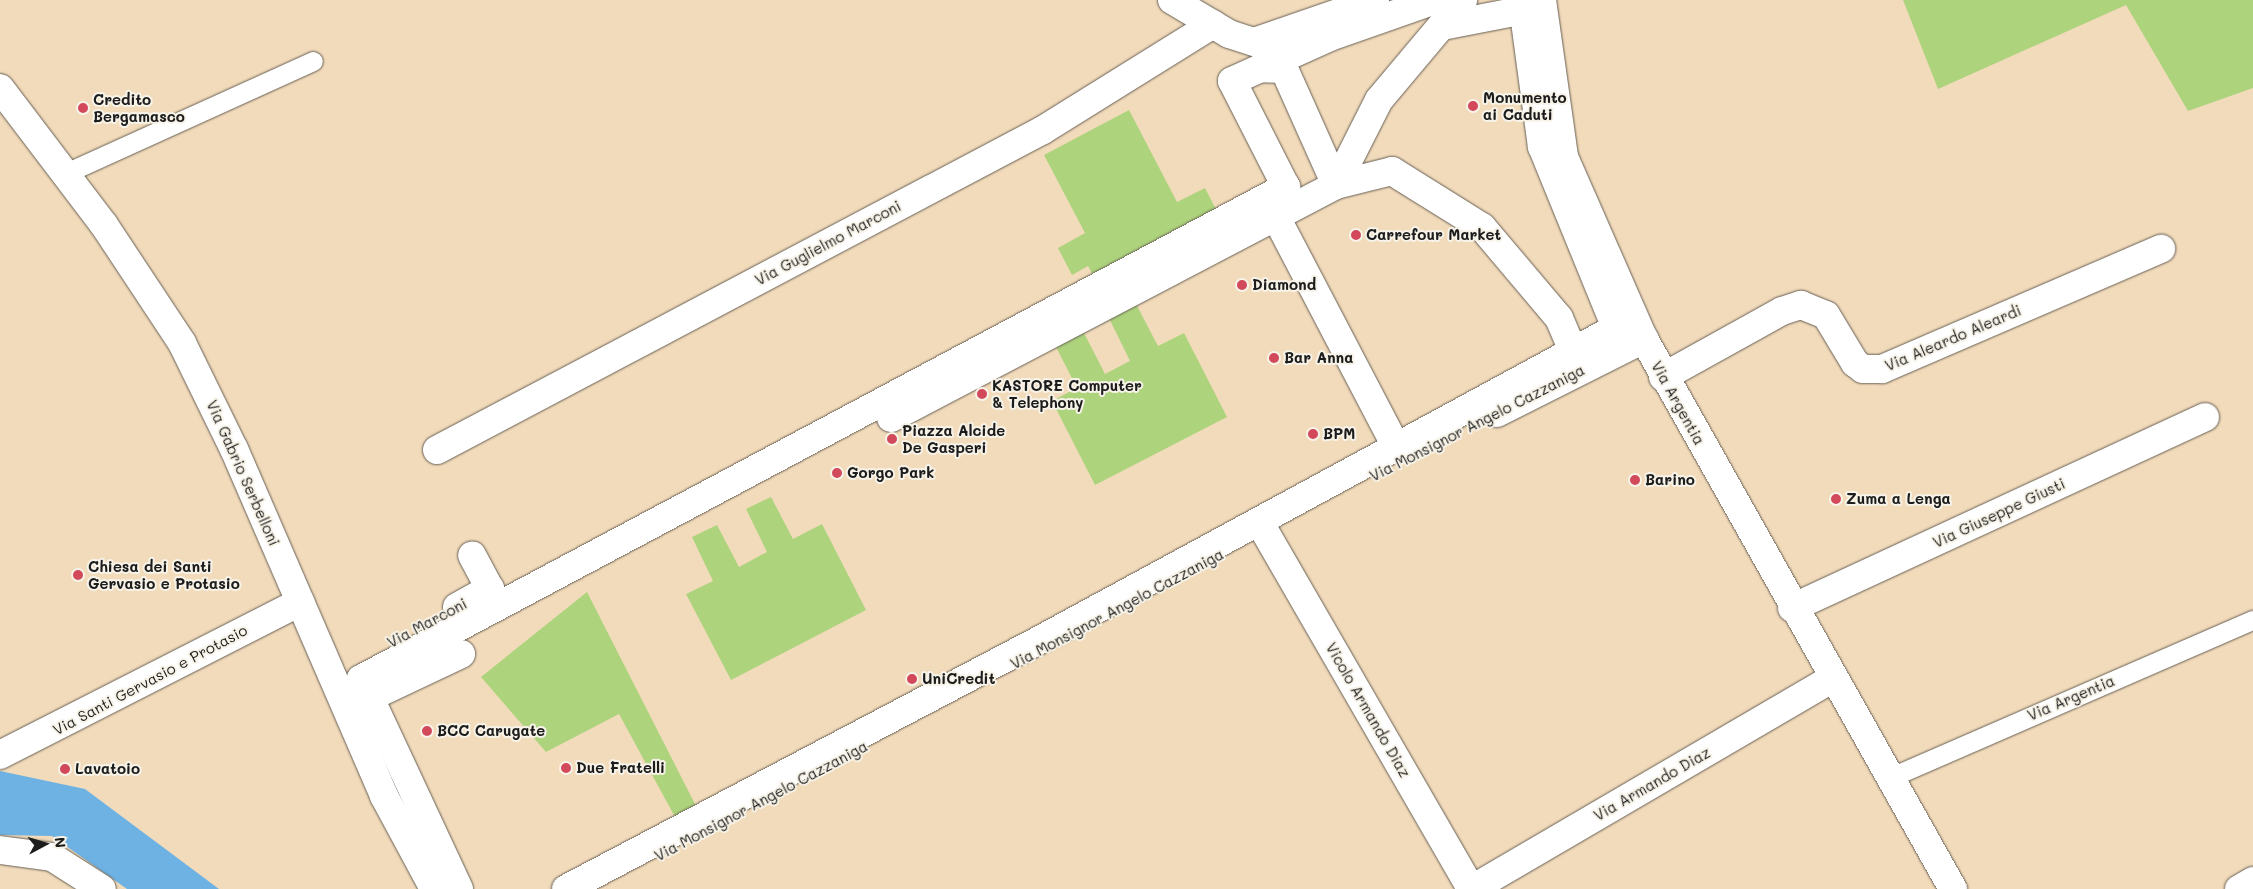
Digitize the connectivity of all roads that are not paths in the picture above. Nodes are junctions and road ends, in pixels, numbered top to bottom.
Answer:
1 (1172, 0) edge
2 (1375, 0) edge
3 (1463, 0) edge
4 (1530, 3) edge
5 (1438, 13) edge
6 (1221, 29) junction
7 (313, 61) dead end
8 (1260, 68) junction
9 (0, 88) edge
10 (66, 173) junction
11 (1336, 185) junction
12 (1276, 216) junction
13 (2161, 249) dead end
14 (1644, 339) junction
15 (1574, 351) junction
16 (1663, 377) junction
17 (2205, 417) dead end
18 (1396, 447) junction
19 (437, 450) dead end
20 (1264, 530) junction
21 (472, 555) dead end
22 (300, 602) junction
23 (528, 608) dead end
24 (1792, 608) junction
25 (2253, 620) edge
26 (461, 654) dead end
27 (330, 675) junction
28 (1832, 679) junction
29 (368, 698) junction
30 (0, 755) edge
31 (1889, 778) junction
32 (0, 850) edge
33 (2253, 881) edge
34 (102, 889) edge
35 (434, 889) edge
36 (459, 889) edge
37 (566, 889) edge
38 (596, 889) edge
39 (1472, 889) edge
40 (1953, 889) edge
41 (2239, 889) edge

1 - 6 street
2 - 6 street
3 - 5 street
4 - 5 street
4 - 14 street, Via Argentia
4 - 15 street
5 - 8 street
5 - 11 street
6 - 19 street, Via Guglielmo Marconi
7 - 10 lane
8 - 11 street
8 - 29 street
9 - 10 street, Via Gabrio Serbelloni
10 - 22 street, Via Gabrio Serbelloni
11 - 12 street
11 - 15 street
12 - 18 street
12 - 23 street
13 - 16 street, Via Aleardo Aleardi
14 - 16 street, Via Argentia
14 - 20 street, Via Monsignor Angelo Cazzaniga
15 - 18 street
16 - 24 street, Via Argentia
17 - 24 street, Via Giuseppe Giusti
18 - 37 street
20 - 38 street, Via Monsignor Angelo Cazzaniga
20 - 39 street, Vicolo Armando Diaz
21 - 27 street, Via Marconi
22 - 27 street, Via Gabrio Serbelloni
22 - 30 street, Via Santi Gervasio e Protasio
24 - 28 street, Via Argentia
25 - 31 lane, Via Argentia
26 - 29 street
27 - 35 street, Via Gabrio Serbelloni
28 - 31 street, Via Argentia
28 - 39 street, Via Armando Diaz
29 - 36 street
31 - 40 street, Via Argentia
32 - 34 street
33 - 41 street

